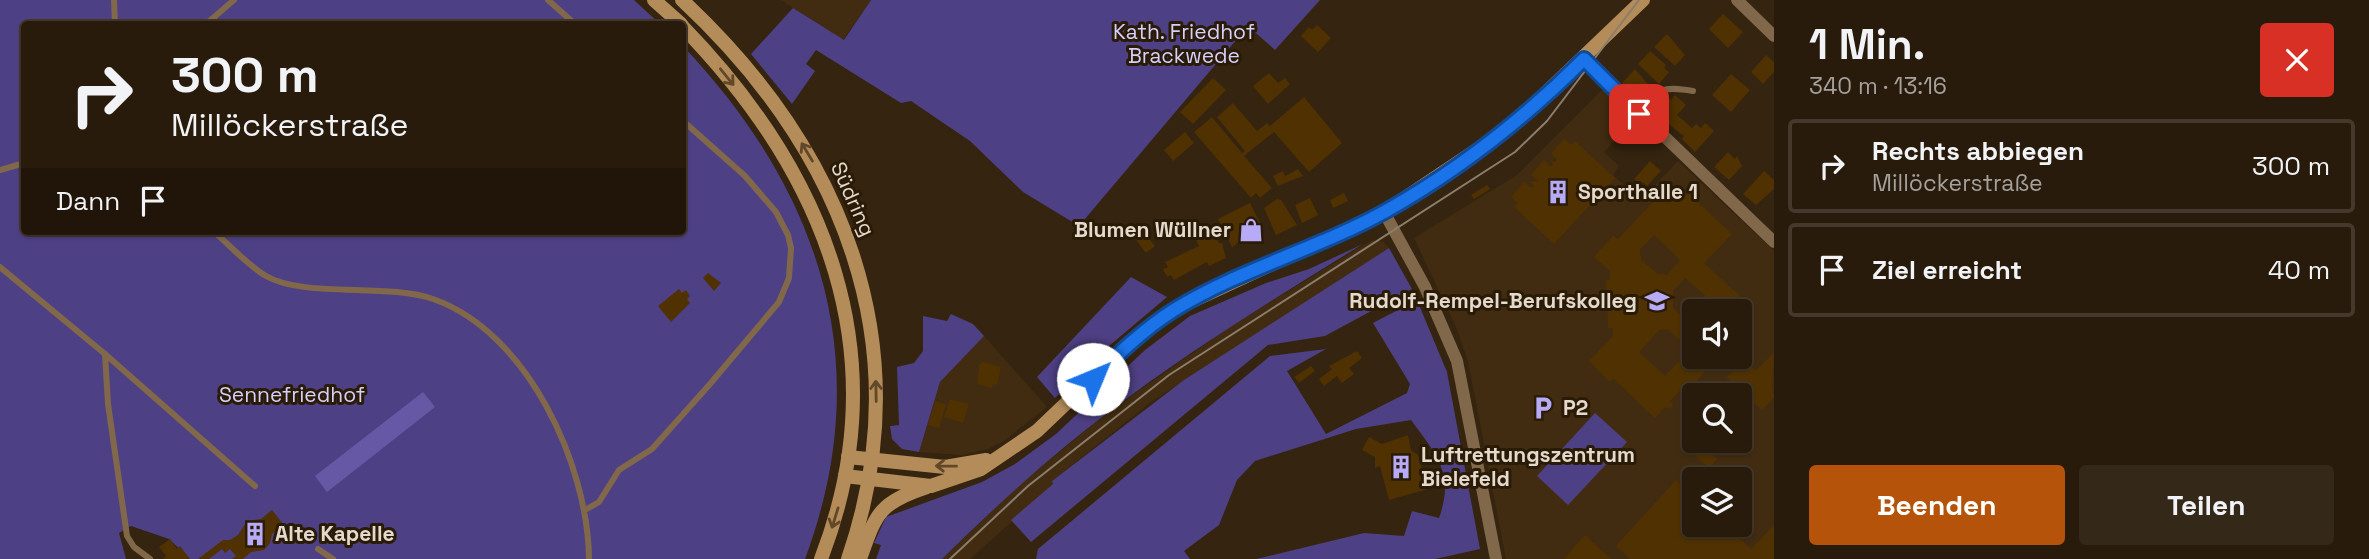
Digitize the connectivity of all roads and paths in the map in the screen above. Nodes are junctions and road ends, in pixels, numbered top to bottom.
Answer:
1 (114, 0) edge
2 (234, 0) edge
3 (548, 0) edge
4 (654, 0) edge
5 (682, 0) edge
6 (689, 0) edge
7 (1643, 0) edge
8 (1737, 0) edge
9 (115, 21) edge
10 (210, 21) edge
11 (572, 21) edge
12 (678, 21) edge
13 (710, 26) junction
14 (686, 30) edge
15 (1774, 36) edge
16 (1584, 59) junction
17 (1693, 91) dead end
18 (1639, 114) junction
19 (686, 124) edge
20 (21, 164) edge
21 (0, 170) edge
22 (1384, 212) junction
23 (218, 235) edge
24 (1774, 242) edge
25 (0, 267) edge
26 (105, 354) junction
27 (1012, 450) junction
28 (848, 457) junction
29 (872, 459) junction
30 (845, 476) junction
31 (869, 479) junction
32 (255, 486) dead end
33 (931, 486) junction
34 (585, 510) junction
35 (318, 549) dead end
36 (150, 559) edge
37 (333, 559) edge
38 (589, 559) edge
39 (821, 559) edge
40 (848, 559) edge
41 (860, 559) edge
42 (1496, 559) edge

1 - 9 lane
2 - 10 lane
3 - 11 lane
4 - 12 main road, Südring
5 - 13 main road, Südring
6 - 13 main road
7 - 16 main road
8 - 15 street
29 -> 13 main road, Südring
14 -> 28 main road, Südring
16 - 18 street
16 - 22 main road
17 - 18 lane
18 - 24 street
19 - 34 lane
20 - 21 lane
22 - 27 main road
22 - 42 street
23 - 34 lane
25 - 26 lane
26 - 32 lane
26 - 36 lane
27 -> 29 main road
27 - 33 main road
28 - 29 main road
28 - 30 main road, Südring
29 - 31 main road, Südring
30 - 31 main road
30 -> 39 main road, Südring
31 - 33 main road
31 - 40 main road, Südring
33 - 41 main road
34 - 38 lane
35 - 37 lane

